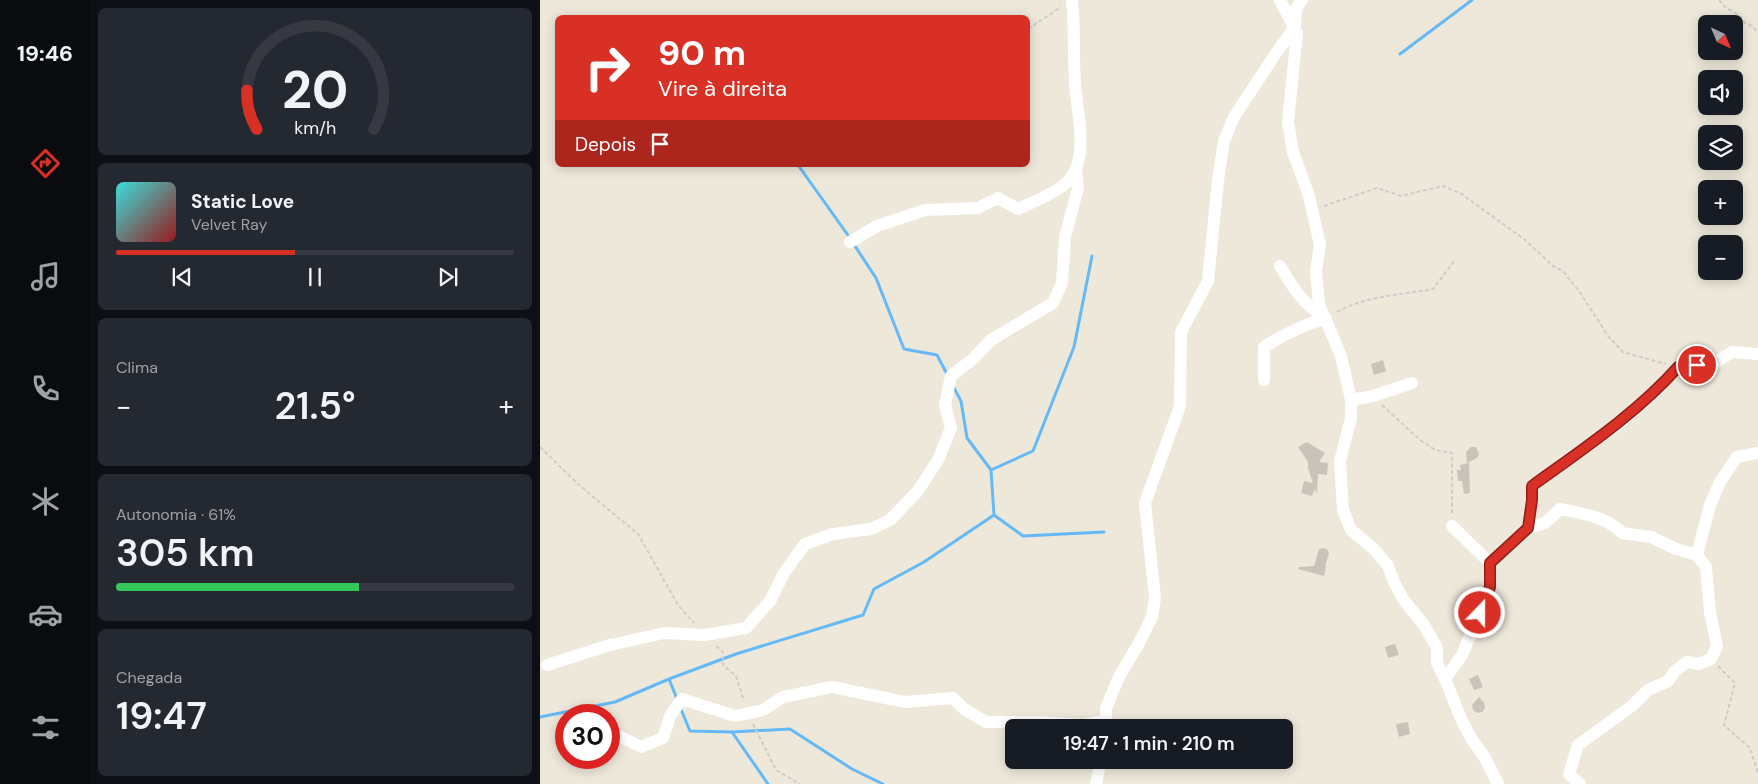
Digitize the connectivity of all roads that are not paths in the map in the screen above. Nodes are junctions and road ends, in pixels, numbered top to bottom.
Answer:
1 (1280, 0) edge
2 (1302, 0) edge
3 (1068, 2) edge
4 (1295, 27) junction
5 (1076, 168) junction
6 (850, 242) dead end
7 (1280, 266) dead end
8 (1326, 318) junction
9 (1758, 354) edge
10 (1264, 380) dead end
11 (1412, 383) dead end
12 (1351, 400) junction
13 (1758, 453) edge
14 (1452, 526) road end
15 (1528, 528) junction
16 (1697, 555) junction
17 (1490, 563) junction
18 (547, 665) dead end
19 (1446, 679) junction
20 (1106, 719) edge
21 (1005, 722) edge
22 (620, 736) edge
23 (1099, 769) edge
24 (1096, 784) edge
25 (1498, 784) edge
26 (1580, 784) edge

1 - 4 street
2 - 4 street
3 - 5 street
4 - 8 street
4 - 20 street
5 - 6 street
5 - 18 street
7 - 8 street
8 - 10 street
8 - 12 street
9 - 15 street
11 - 12 street
12 - 19 street
13 - 16 street
14 - 17 street
15 - 16 street
15 - 17 street
16 - 26 street
17 - 19 street
19 - 25 street
21 - 22 street
23 - 24 street

